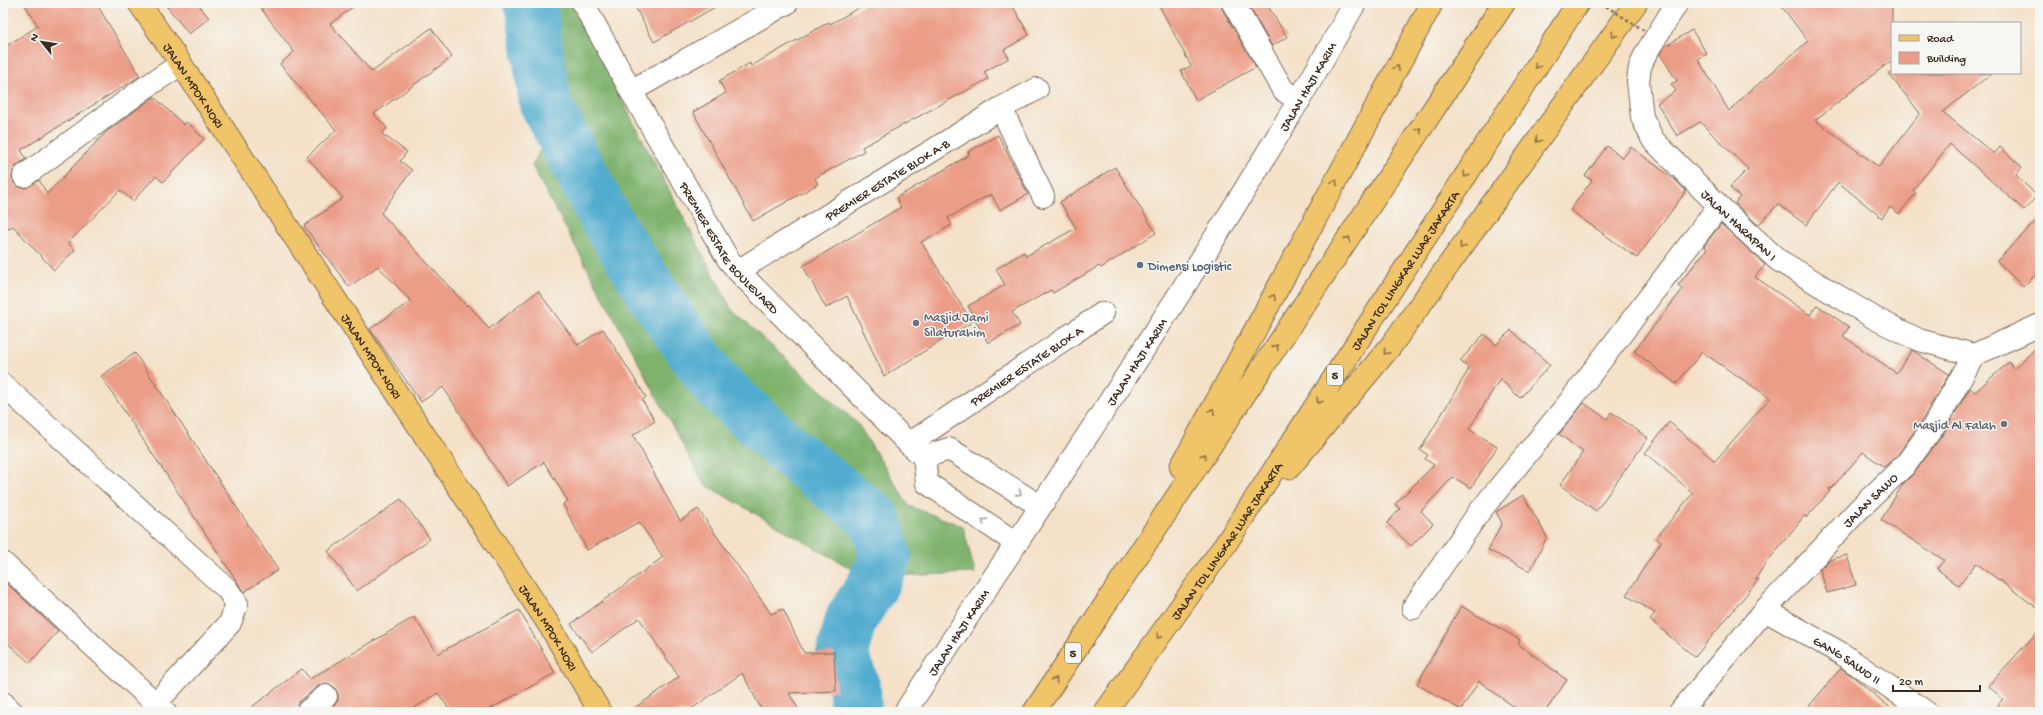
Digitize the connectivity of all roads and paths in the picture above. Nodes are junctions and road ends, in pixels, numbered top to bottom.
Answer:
1 (139, 3) edge
2 (583, 3) edge
3 (786, 3) edge
4 (1233, 3) edge
5 (1355, 3) edge
6 (1432, 3) edge
7 (1504, 3) edge
8 (1578, 3) edge
9 (1601, 3) edge
10 (1636, 3) edge
11 (1677, 3) edge
12 (1645, 30) dead end
13 (181, 64) junction
14 (1037, 89) dead end
15 (631, 91) junction
16 (1299, 101) junction
17 (1001, 108) junction
18 (24, 176) dead end
19 (1043, 196) dead end
20 (1719, 206) junction
21 (738, 271) junction
22 (1103, 313) dead end
23 (2040, 325) edge
24 (1974, 355) junction
25 (3, 385) edge
26 (916, 450) junction
27 (1040, 506) junction
28 (1016, 543) junction
29 (1225, 545) junction
30 (3, 563) edge
31 (1113, 593) junction
32 (1413, 608) dead end
33 (1765, 610) junction
34 (326, 696) dead end
35 (3, 703) edge
36 (161, 707) edge
37 (12, 712) edge
38 (307, 712) edge
39 (600, 712) edge
40 (905, 712) edge
41 (1034, 712) edge
42 (1105, 712) edge
43 (1680, 712) edge
44 (1926, 712) edge

1 - 13 main road, JALAN MPOK NORI
2 - 15 street, PREMIER ESTATE BOULEVARD
3 - 15 street
4 - 16 street
5 - 16 street, JALAN HAJI KARIM
31 -> 6 main road
31 -> 7 main road, 5
8 -> 29 main road, JALAN TOL LINGKAR LUAR JAKARTA / 5
9 - 12 path, bridge
10 -> 29 main road
11 - 20 street, JALAN HARAPAN I
13 - 18 street
13 - 39 main road, JALAN MPOK NORI
14 - 17 street, PREMIER ESTATE BLOK A-B
15 - 21 street, PREMIER ESTATE BOULEVARD
16 - 27 street, JALAN HAJI KARIM
17 - 19 street
17 - 21 street, PREMIER ESTATE BLOK A-B
20 - 24 street, JALAN HARAPAN I
20 - 32 street
21 - 26 street, PREMIER ESTATE BOULEVARD
22 - 26 street, PREMIER ESTATE BLOK A
23 - 24 street
24 - 33 street, JALAN SAWO
25 - 36 street
26 -> 27 street
28 -> 26 street
27 - 28 street, JALAN HAJI KARIM
28 - 40 street, JALAN HAJI KARIM
29 -> 42 main road, JALAN TOL LINGKAR LUAR JAKARTA / 5
30 - 36 street
41 -> 31 main road, 5
33 - 43 street, JALAN SAWO
33 - 44 street, GANG SAWO II
34 - 38 street
35 - 37 street

